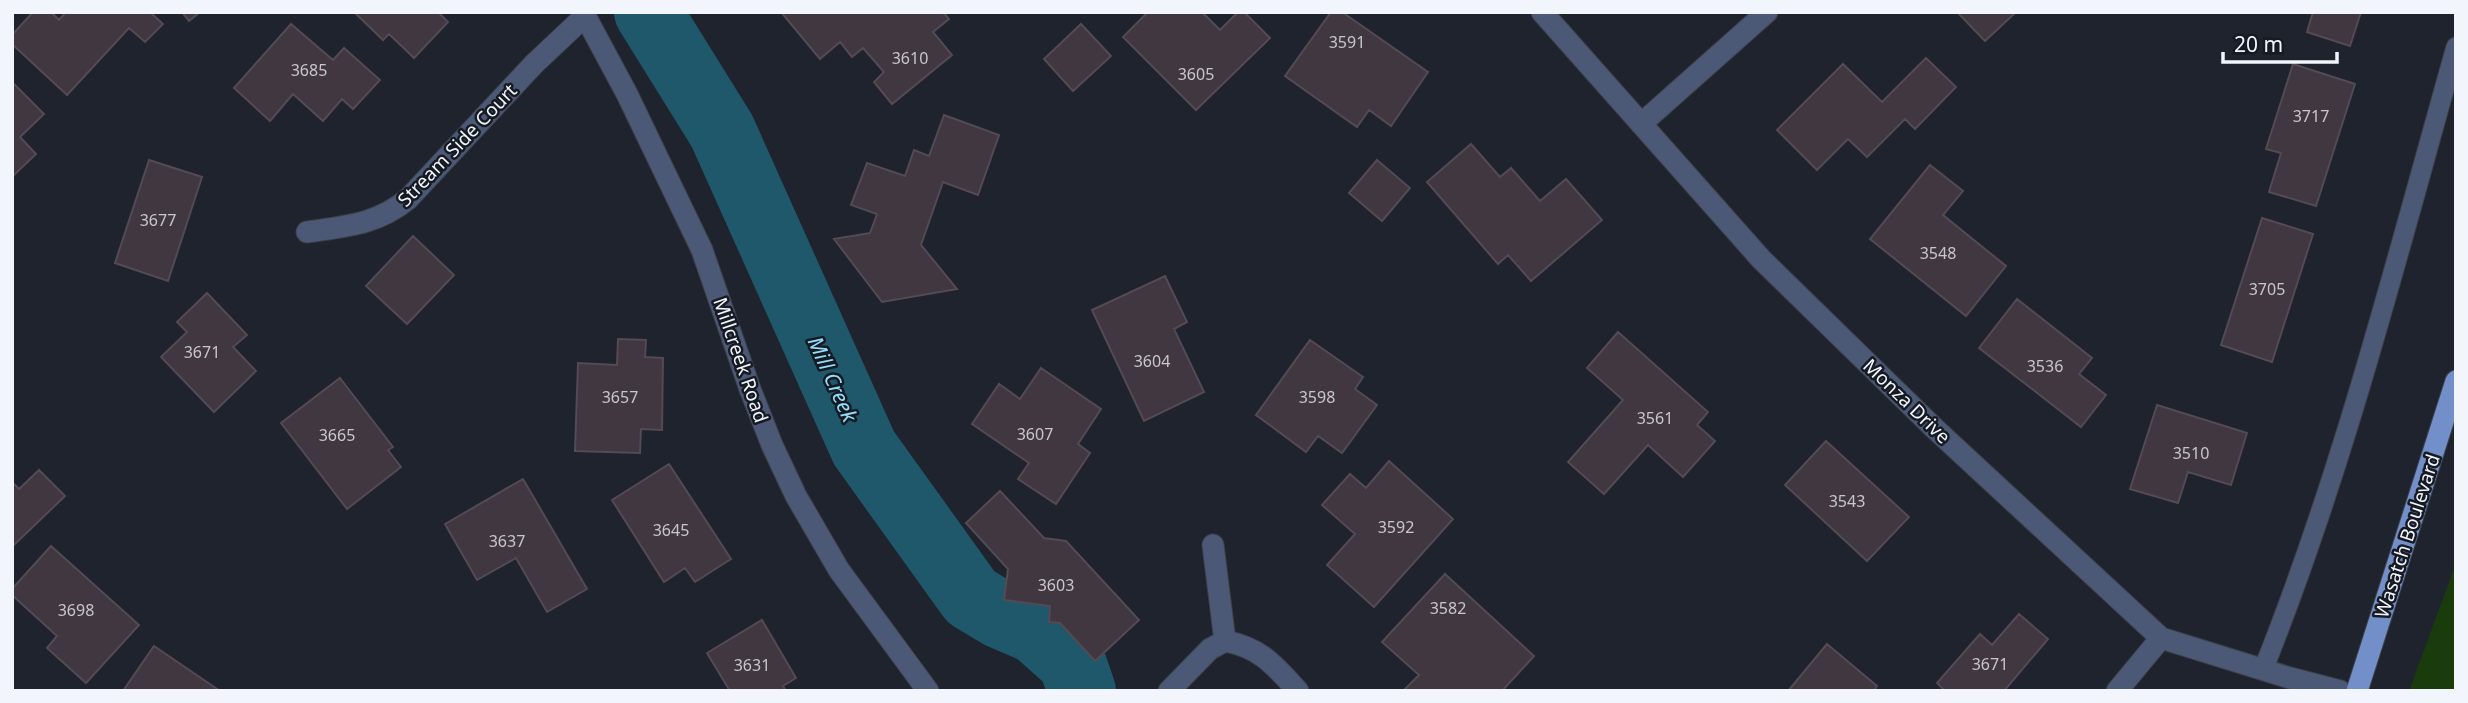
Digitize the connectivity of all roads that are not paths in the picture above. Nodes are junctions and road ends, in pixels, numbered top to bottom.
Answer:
1 (1542, 12) edge
2 (1767, 12) edge
3 (584, 14) edge
4 (2456, 47) edge
5 (1641, 124) junction
6 (307, 232) dead end
7 (2456, 381) edge
8 (1213, 545) dead end
9 (2161, 638) junction
10 (1225, 641) junction
11 (2263, 670) junction
12 (928, 691) edge
13 (1169, 691) edge
14 (1298, 691) edge
15 (2117, 691) edge
16 (2340, 691) edge
17 (2357, 691) edge

1 - 5 street, Monza Drive
2 - 5 street
3 - 6 street, Stream Side Court
3 - 12 street, Millcreek Road
4 - 11 lane
5 - 9 street, Monza Drive
7 - 17 main road, Wasatch Boulevard
8 - 10 street
9 - 11 street, Monza Drive
9 - 15 street
10 - 13 street
10 - 14 street
11 - 16 street, Monza Drive

